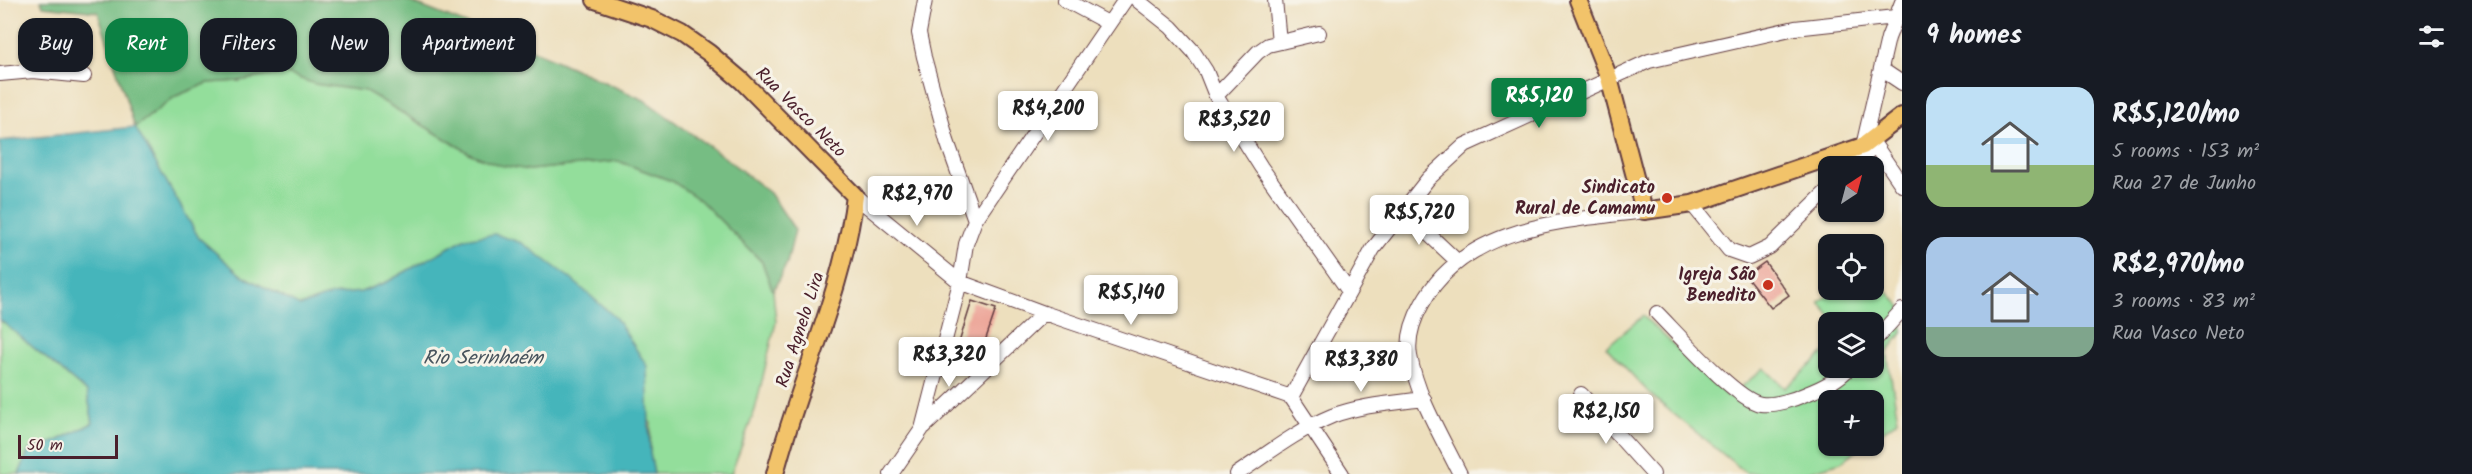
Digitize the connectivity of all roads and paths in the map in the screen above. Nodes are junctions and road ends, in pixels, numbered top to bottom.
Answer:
1 (595, 0) edge
2 (925, 0) edge
3 (1065, 0) edge
4 (1125, 0) edge
5 (1137, 0) edge
6 (1275, 0) edge
7 (1578, 0) edge
8 (1902, 2) edge
9 (1895, 16) junction
10 (1108, 24) junction
11 (1319, 33) dead end
12 (1279, 42) junction
13 (1881, 69) junction
14 (0, 74) edge
15 (84, 76) dead end
16 (1609, 78) junction
17 (1902, 83) edge
18 (1216, 96) junction
19 (1902, 116) edge
20 (1870, 144) junction
21 (1861, 156) edge
22 (1901, 181) edge
23 (855, 196) junction
24 (1818, 200) edge
25 (1692, 204) junction
26 (1402, 209) junction
27 (1644, 211) junction
28 (975, 220) junction
29 (1457, 261) junction
30 (960, 282) junction
31 (1348, 290) junction
32 (1902, 310) edge
33 (1044, 313) junction
34 (1657, 314) dead end
35 (1884, 330) edge
36 (1838, 378) edge
37 (1581, 394) dead end
38 (1291, 397) junction
39 (1424, 399) junction
40 (1310, 427) junction
41 (922, 429) junction
42 (775, 474) edge
43 (891, 474) edge
44 (1237, 474) edge
45 (1342, 474) edge
46 (1460, 474) edge
47 (1653, 474) edge

1 - 23 main road, Rua Vasco Neto
2 - 28 street
3 - 10 street
4 - 10 street
5 - 18 street
6 - 12 street
7 - 16 main road
8 - 9 street
9 - 13 street
9 - 16 street
10 - 28 street
11 - 12 street
12 - 18 street
13 - 17 street
13 - 20 street
14 - 15 street
16 - 26 street
16 - 27 main road
18 - 31 street
19 - 20 main road
20 - 21 street
20 - 22 street
20 - 25 main road
23 - 30 street, Rua Vasco Neto
23 - 42 main road, Rua Agnelo Lira
24 - 25 street
25 - 27 main road
26 - 29 street
26 - 31 street
27 - 29 street
28 - 30 street
29 - 39 street
30 - 33 street, Rua Vasco Neto
30 - 41 street
31 - 38 street
32 - 35 street
33 - 38 street, Rua Vasco Neto
33 - 41 street
34 - 36 street
37 - 47 street
38 - 40 street
39 - 40 street
39 - 46 street
40 - 44 street
40 - 45 street
41 - 43 street

